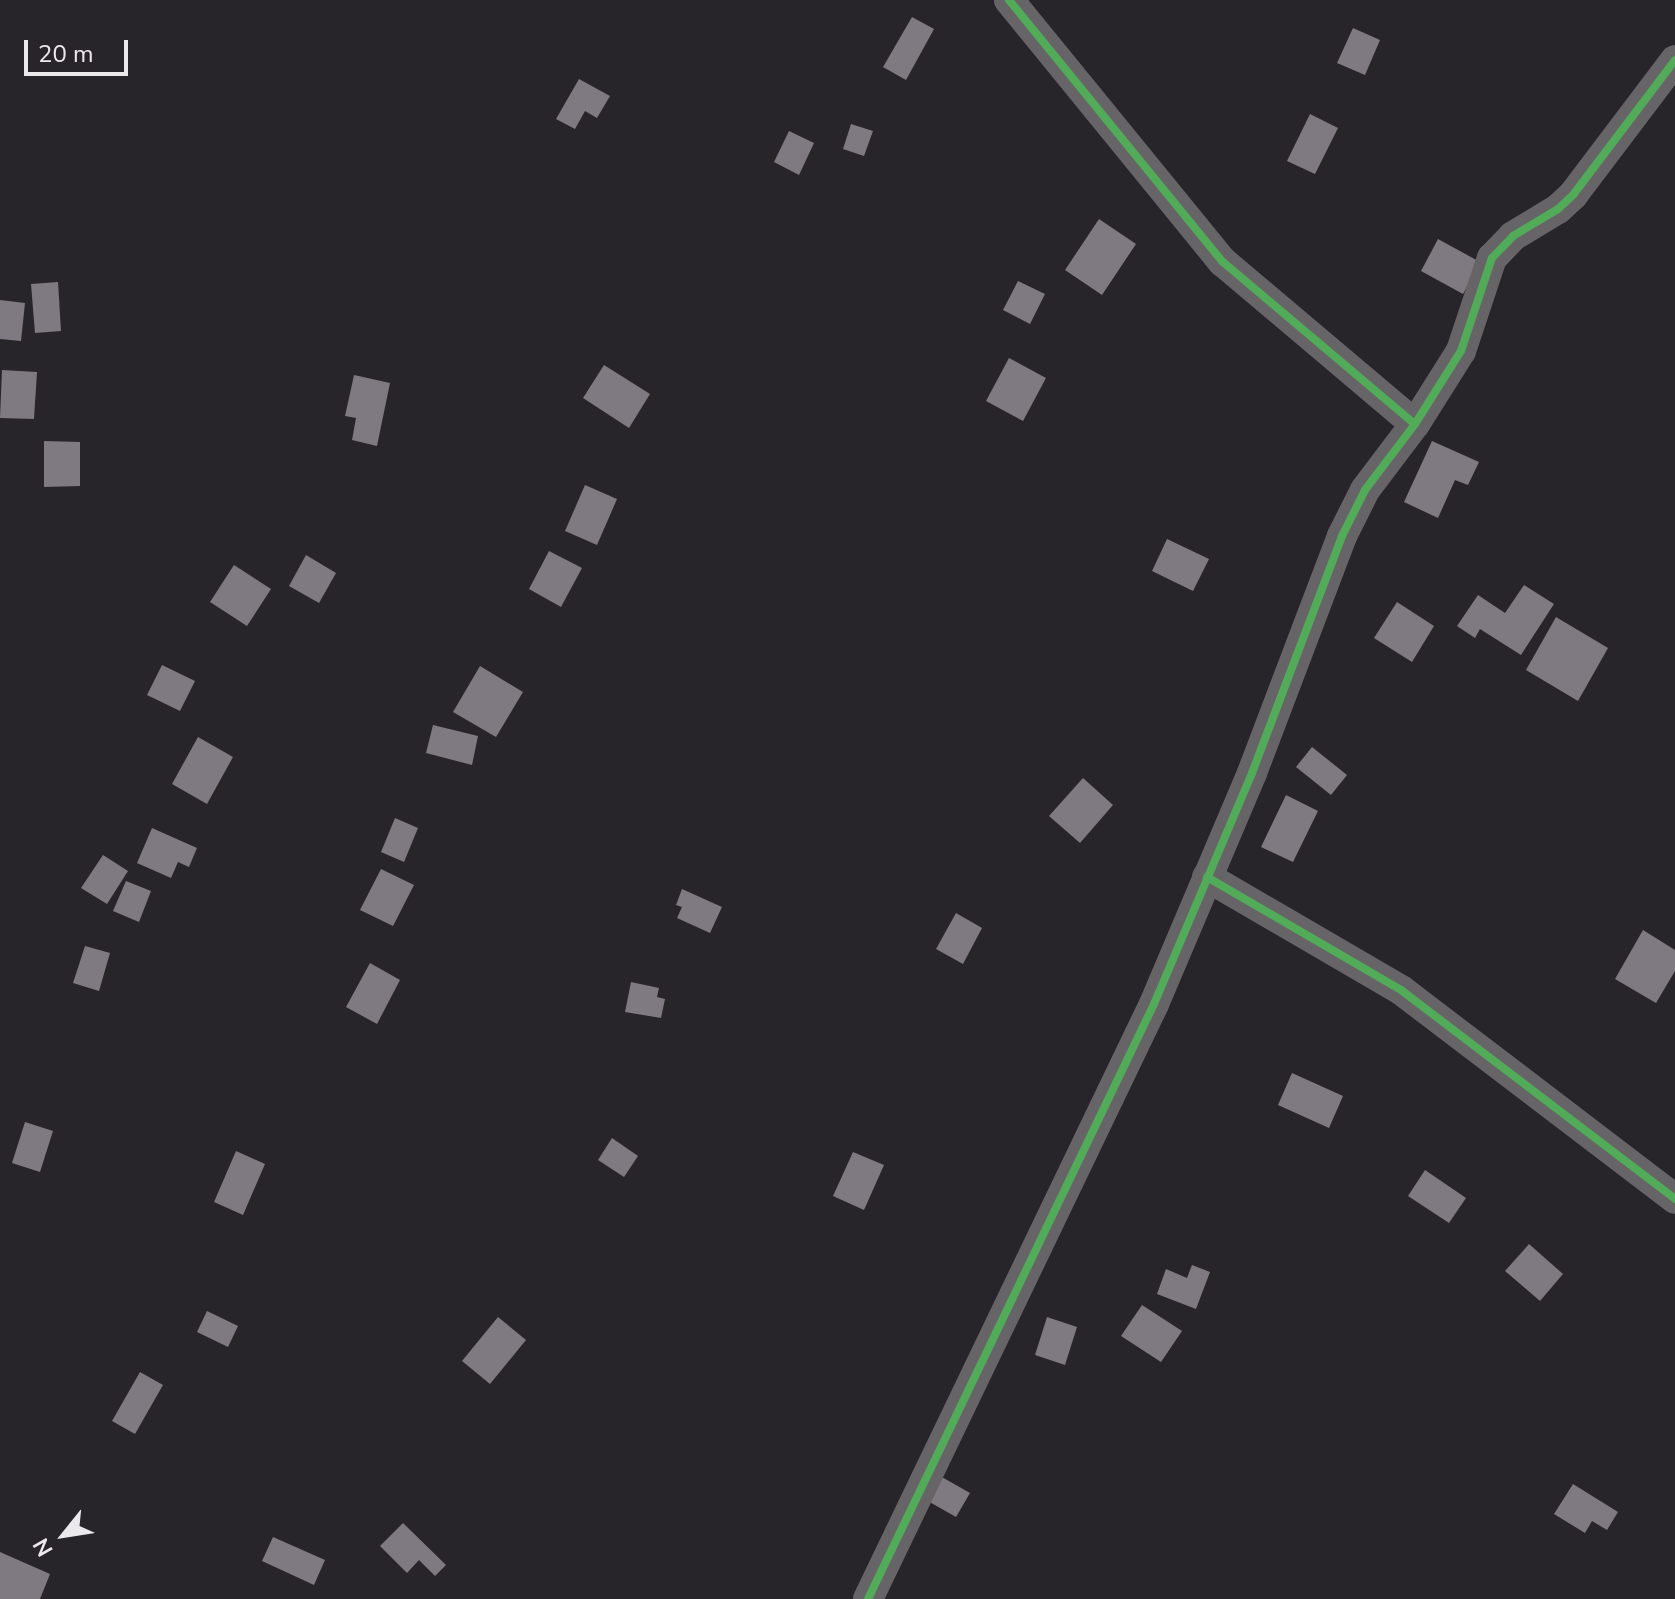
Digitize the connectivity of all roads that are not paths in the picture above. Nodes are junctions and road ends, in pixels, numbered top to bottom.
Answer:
1 (1009, 0) edge
2 (1675, 60) edge
3 (1415, 424) junction
4 (1207, 877) junction
5 (1675, 1199) edge
6 (868, 1599) edge

1 - 3 street
2 - 3 street
3 - 4 street
4 - 5 street
4 - 6 street

